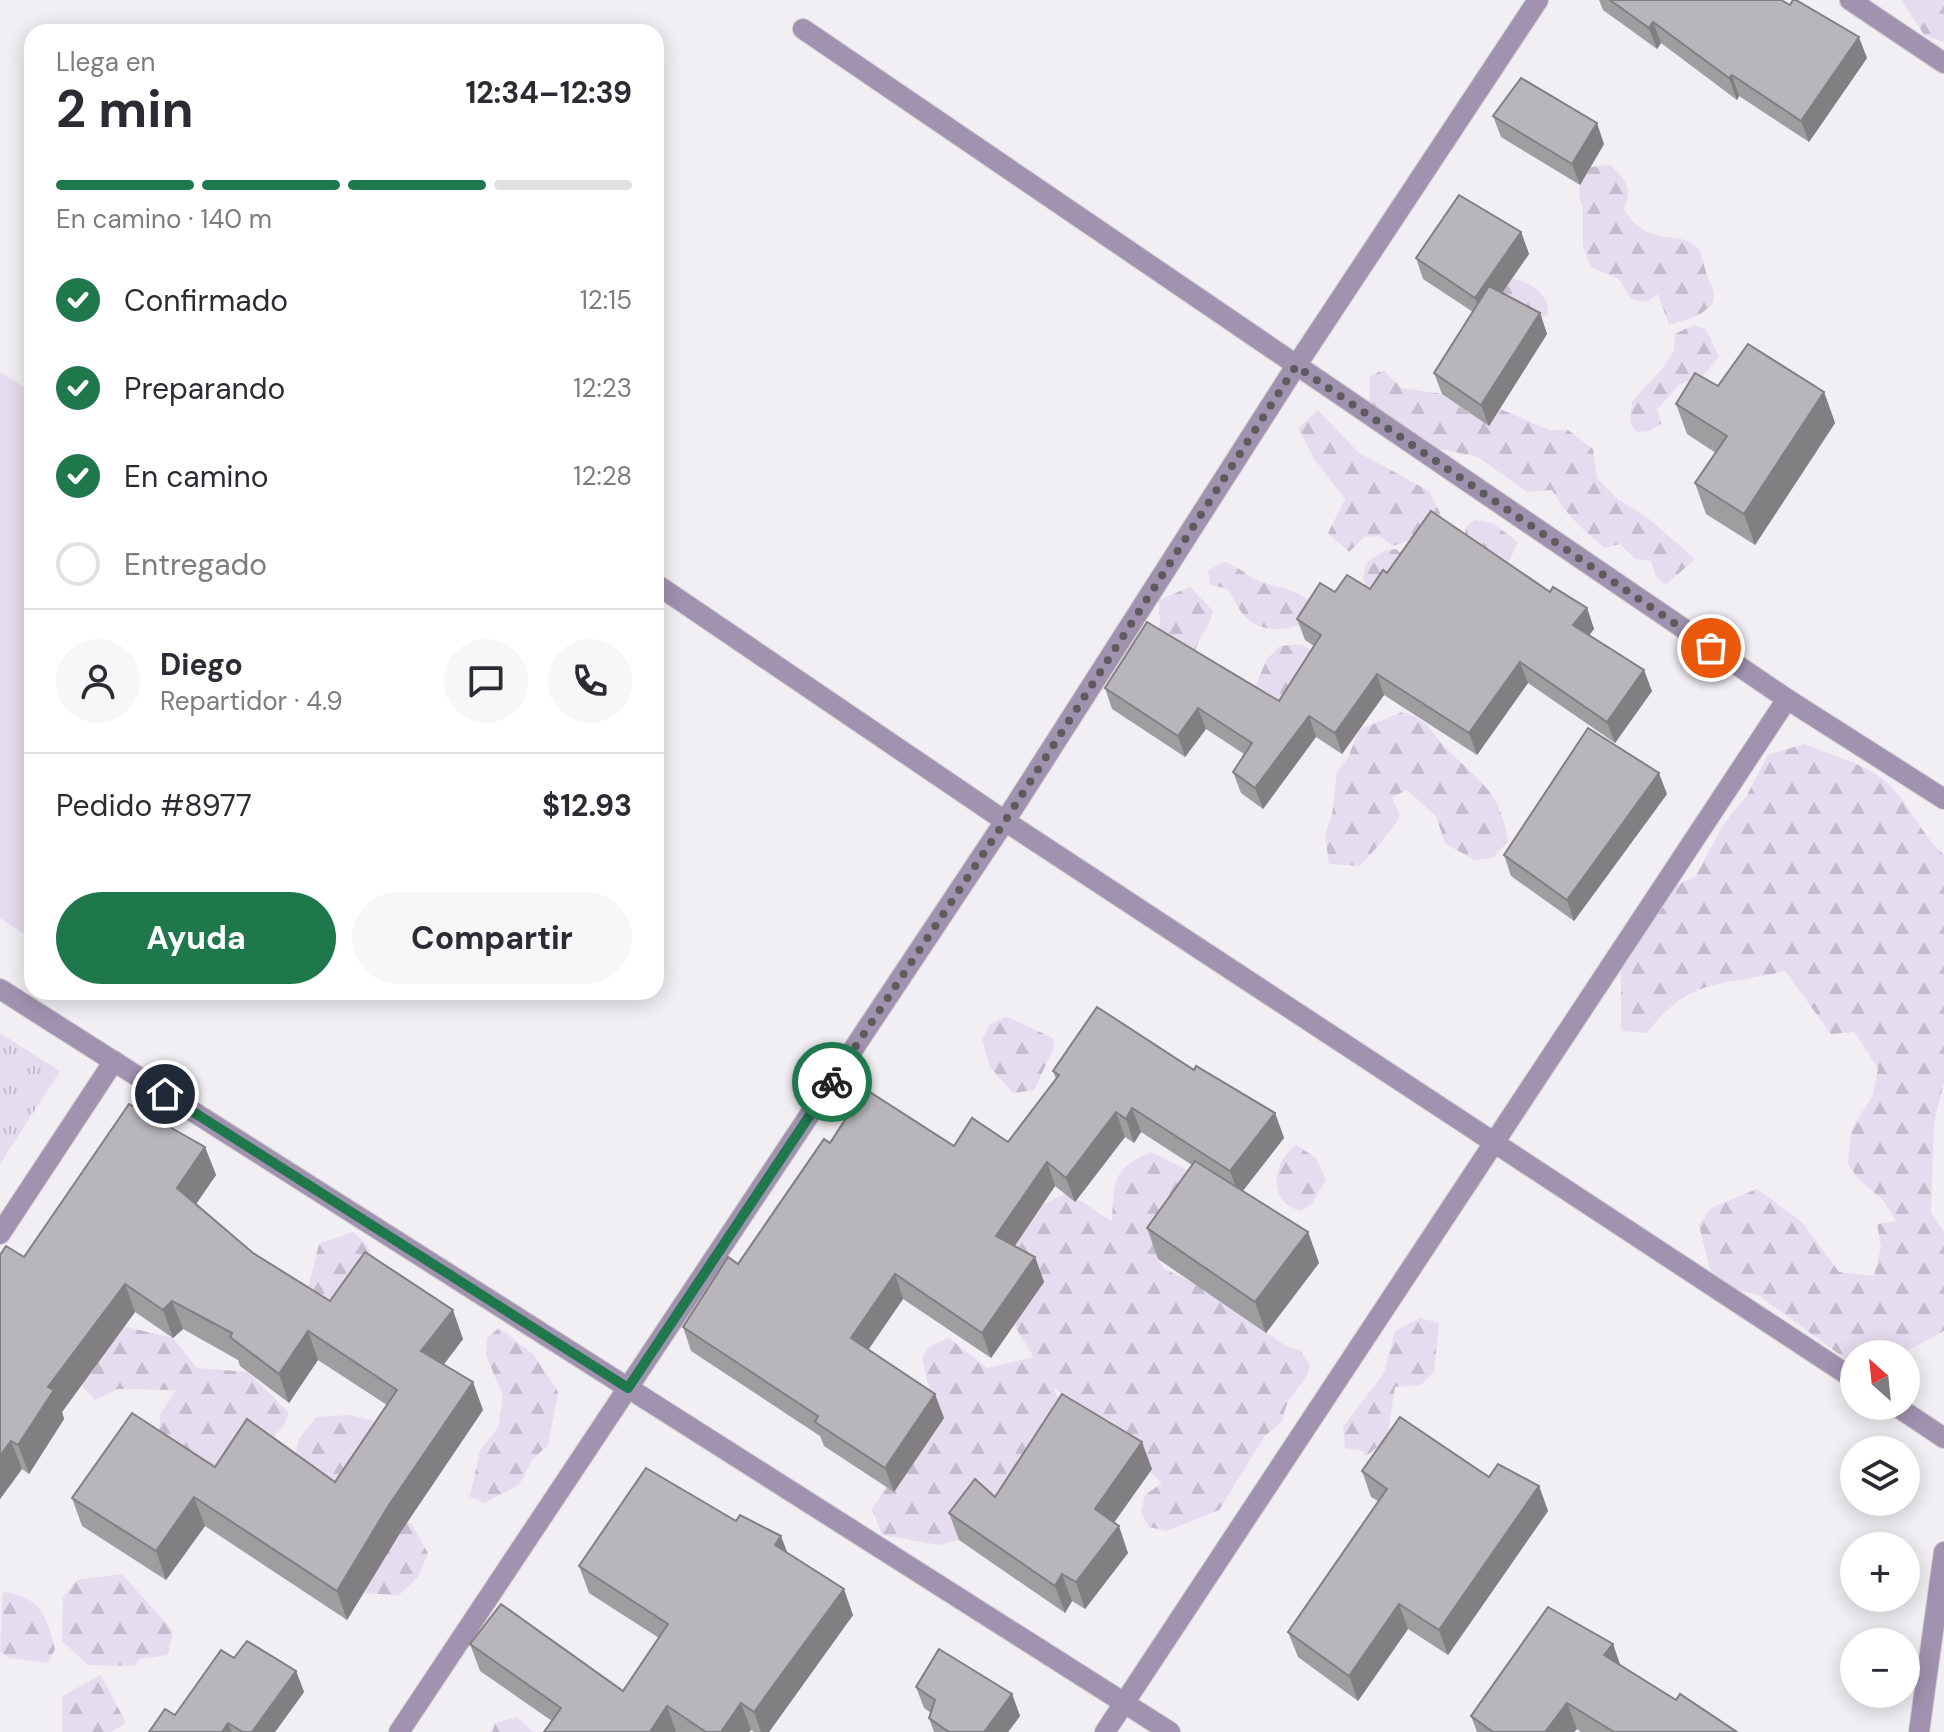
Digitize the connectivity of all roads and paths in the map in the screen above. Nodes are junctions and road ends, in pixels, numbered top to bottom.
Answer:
1 (1538, 0) edge
2 (1850, 0) edge
3 (803, 29) dead end
4 (1944, 63) edge
5 (1296, 366) junction
6 (664, 589) edge
7 (1787, 699) junction
8 (1944, 799) edge
9 (1005, 821) junction
10 (0, 989) edge
11 (114, 1061) junction
12 (1495, 1143) junction
13 (0, 1234) edge
14 (1840, 1370) edge
15 (628, 1388) junction
16 (1917, 1420) edge
17 (1944, 1438) edge
18 (1944, 1552) edge
19 (1125, 1703) junction
20 (399, 1732) edge
21 (1105, 1732) edge
22 (1170, 1732) edge
23 (1919, 1732) edge

1 - 5 street
2 - 4 street
3 - 5 street
5 - 7 street
5 - 9 street
6 - 9 street
7 - 8 street
7 - 12 street
9 - 12 street
9 - 15 street
10 - 11 street
11 - 13 street
11 - 15 street
12 - 14 street
12 - 19 street
15 - 19 street
15 - 20 street
16 - 17 street
18 - 23 street
19 - 21 street
19 - 22 street

